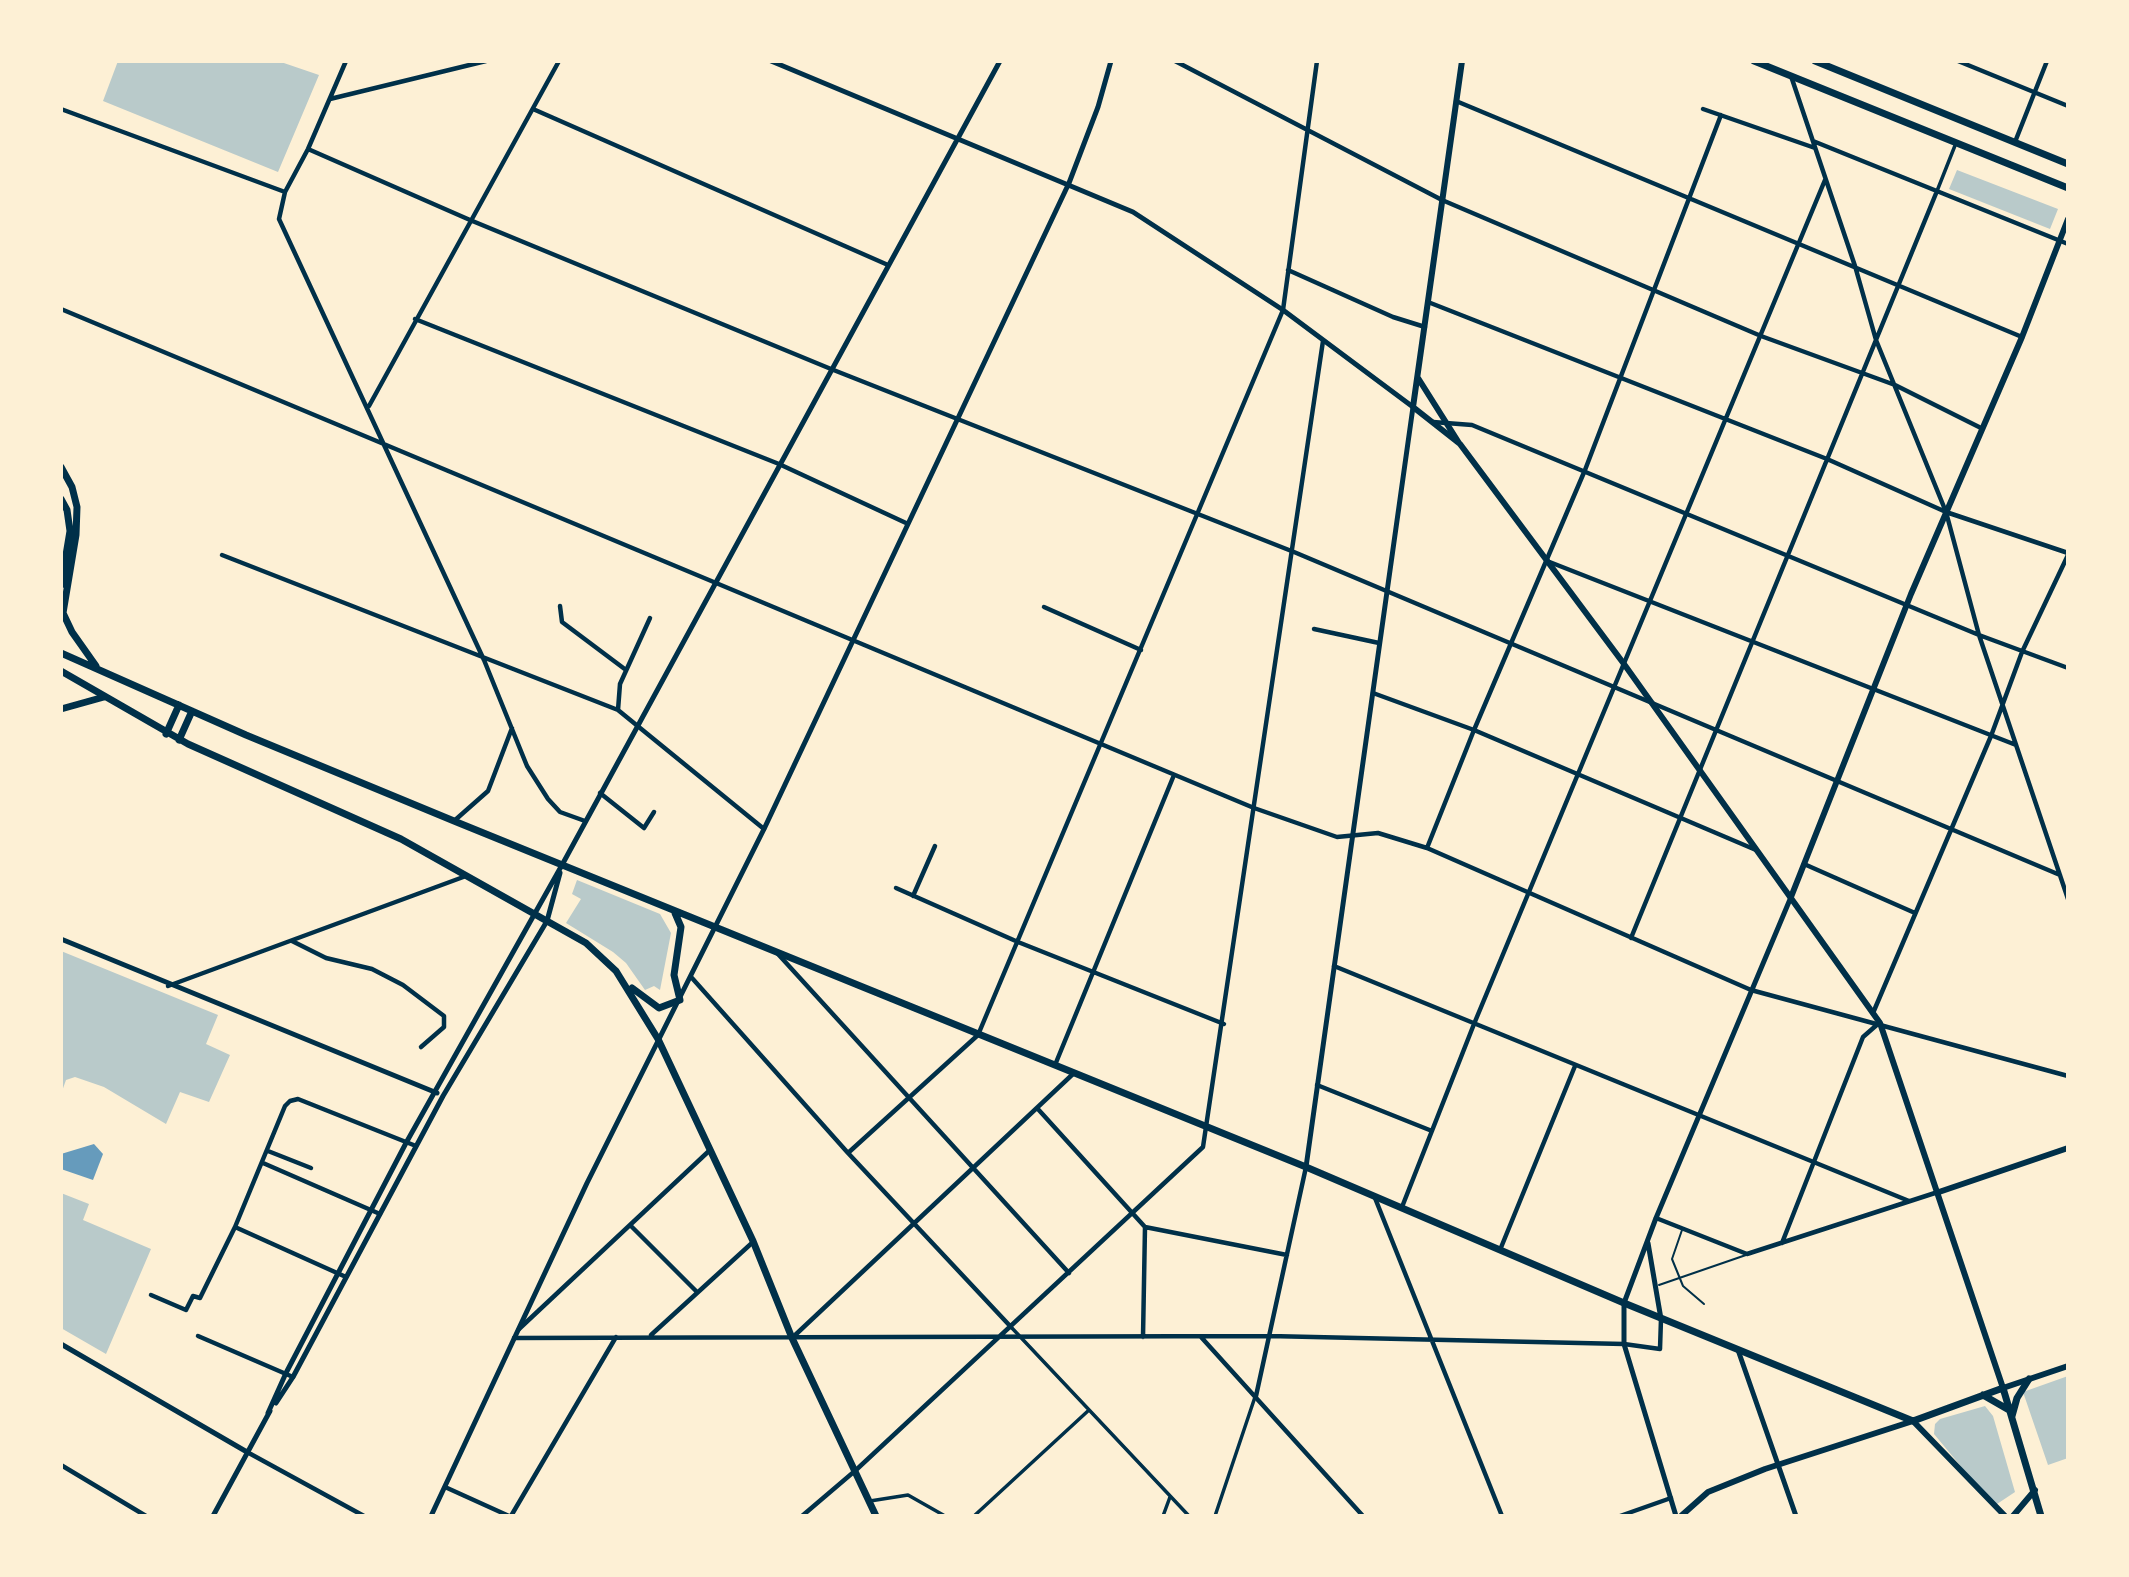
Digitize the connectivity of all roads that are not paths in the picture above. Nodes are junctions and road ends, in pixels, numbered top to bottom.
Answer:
1 (346, 61) edge
2 (486, 61) edge
3 (559, 61) edge
4 (771, 61) edge
5 (1000, 61) edge
6 (1111, 61) edge
7 (1175, 61) edge
8 (1317, 61) edge
9 (1462, 61) edge
10 (1754, 61) edge
11 (1815, 61) edge
12 (1958, 61) edge
13 (2047, 61) edge
14 (1825, 63) edge
15 (1791, 76) junction
16 (2035, 93) junction
17 (330, 100) junction
18 (1457, 101) junction
19 (2068, 106) edge
20 (1703, 108) dead end
21 (61, 109) edge
22 (533, 109) junction
23 (1721, 115) junction
24 (1307, 129) junction
25 (958, 139) junction
26 (1812, 141) junction
27 (2015, 142) junction
28 (1956, 143) junction
29 (1815, 148) junction
30 (309, 149) junction
31 (2068, 164) edge
32 (1825, 180) junction
33 (1069, 183) junction
34 (2068, 188) edge
35 (1937, 191) junction
36 (285, 192) junction
37 (1690, 199) junction
38 (1442, 200) junction
39 (2068, 219) edge
40 (470, 220) junction
41 (2059, 241) junction
42 (1799, 244) junction
43 (2068, 244) edge
44 (888, 265) junction
45 (1854, 266) junction
46 (1288, 270) junction
47 (1898, 285) junction
48 (1655, 289) junction
49 (1428, 302) junction
50 (61, 309) edge
51 (1283, 310) junction
52 (415, 319) junction
53 (1424, 327) junction
54 (1761, 336) junction
55 (2022, 337) junction
56 (1876, 340) junction
57 (1323, 341) junction
58 (831, 369) junction
59 (1862, 373) junction
60 (1418, 377) junction
61 (1622, 378) junction
62 (1895, 385) junction
63 (369, 406) junction
64 (1413, 407) junction
65 (957, 417) junction
66 (1726, 419) junction
67 (1432, 422) junction
68 (1449, 422) junction
69 (1980, 428) junction
70 (382, 444) junction
71 (1460, 444) junction
72 (1827, 459) junction
73 (779, 464) junction
74 (61, 467) edge
75 (1585, 470) junction
76 (61, 499) edge
77 (1946, 512) junction
78 (1198, 513) junction
79 (1687, 513) junction
80 (906, 523) junction
81 (1294, 552) junction
82 (2068, 554) edge
83 (222, 555) dead end
84 (1788, 556) junction
85 (1546, 561) junction
86 (714, 582) junction
87 (61, 585) edge
88 (1386, 593) junction
89 (1651, 600) junction
90 (1907, 605) junction
91 (560, 606) dead end
92 (1044, 607) dead end
93 (650, 618) dead end
94 (1314, 629) dead end
95 (1979, 635) junction
96 (852, 638) junction
97 (1754, 639) junction
98 (1379, 643) junction
99 (1510, 644) junction
100 (1141, 650) junction
101 (2022, 652) junction
102 (61, 653) edge
103 (484, 660) junction
104 (1624, 664) junction
105 (97, 667) junction
106 (2068, 668) edge
107 (626, 670) junction
108 (61, 671) edge
109 (1615, 687) junction
110 (1874, 688) junction
111 (1373, 693) junction
112 (104, 696) junction
113 (1648, 700) junction
114 (179, 705) junction
115 (2002, 705) junction
116 (61, 709) edge
117 (618, 710) junction
118 (192, 711) junction
119 (637, 724) junction
120 (512, 728) junction
121 (1716, 729) junction
122 (1474, 730) junction
123 (166, 733) junction
124 (1991, 736) junction
125 (179, 740) junction
126 (1101, 744) junction
127 (2016, 745) junction
128 (1699, 772) junction
129 (1578, 774) junction
130 (1174, 775) junction
131 (1837, 780) junction
132 (600, 793) junction
133 (1254, 808) junction
134 (654, 812) dead end
135 (1680, 818) junction
136 (454, 821) junction
137 (585, 821) junction
138 (764, 829) junction
139 (1951, 829) junction
140 (1355, 835) junction
141 (935, 846) dead end
142 (1427, 848) junction
143 (1756, 850) junction
144 (1803, 863) junction
145 (562, 865) junction
146 (468, 876) junction
147 (2060, 876) junction
148 (896, 888) dead end
149 (1529, 894) junction
150 (914, 896) junction
151 (1791, 897) junction
152 (2068, 899) edge
153 (534, 913) junction
154 (675, 913) junction
155 (1915, 913) junction
156 (547, 921) junction
157 (716, 927) junction
158 (1631, 938) junction
159 (61, 939) edge
160 (291, 941) junction
161 (1018, 942) junction
162 (775, 951) junction
163 (1334, 965) junction
164 (1093, 972) junction
165 (692, 978) junction
166 (625, 981) junction
167 (168, 986) junction
168 (1751, 990) junction
169 (680, 1000) junction
170 (1873, 1013) junction
171 (1880, 1023) junction
172 (1224, 1024) junction
173 (1474, 1024) junction
174 (978, 1035) junction
175 (658, 1039) junction
176 (422, 1047) dead end
177 (1055, 1065) junction
178 (1575, 1066) junction
179 (1074, 1073) junction
180 (2068, 1076) edge
181 (1317, 1085) junction
182 (435, 1092) junction
183 (443, 1096) junction
184 (909, 1098) junction
185 (1037, 1108) junction
186 (1699, 1115) junction
187 (1208, 1128) junction
188 (1432, 1131) junction
189 (406, 1143) junction
190 (416, 1146) junction
191 (2068, 1148) edge
192 (710, 1150) junction
193 (268, 1151) junction
194 (848, 1153) junction
195 (1816, 1161) junction
196 (263, 1163) junction
197 (1306, 1167) junction
198 (311, 1168) dead end
199 (973, 1168) junction
200 (1939, 1192) junction
201 (1374, 1196) junction
202 (1909, 1201) junction
203 (1402, 1207) junction
204 (370, 1210) junction
205 (380, 1214) junction
206 (1133, 1214) junction
207 (1656, 1218) junction
208 (914, 1223) junction
209 (630, 1225) junction
210 (235, 1227) junction
211 (1145, 1227) junction
212 (1683, 1229) junction
213 (753, 1241) junction
214 (1647, 1241) junction
215 (1782, 1243) junction
216 (1500, 1250) junction
217 (1747, 1254) junction
218 (1287, 1255) junction
219 (338, 1272) junction
220 (1069, 1273) junction
221 (346, 1277) junction
222 (1679, 1279) junction
223 (1656, 1286) junction
224 (697, 1292) junction
225 (151, 1295) dead end
226 (1624, 1303) junction
227 (1704, 1304) dead end
228 (1661, 1319) junction
229 (1011, 1327) junction
230 (517, 1331) junction
231 (198, 1336) dead end
232 (650, 1336) junction
233 (1200, 1336) junction
234 (1269, 1336) junction
235 (617, 1337) junction
236 (1000, 1337) junction
237 (1021, 1337) junction
238 (1143, 1337) junction
239 (514, 1338) junction
240 (792, 1338) junction
241 (1431, 1339) junction
242 (61, 1344) edge
243 (1624, 1344) junction
244 (1738, 1350) junction
245 (2068, 1366) edge
246 (285, 1373) junction
247 (293, 1377) junction
248 (2029, 1379) junction
249 (2003, 1388) junction
250 (1982, 1395) junction
251 (1255, 1397) junction
252 (1089, 1410) junction
253 (268, 1413) junction
254 (2010, 1414) junction
255 (1913, 1421) junction
256 (247, 1452) junction
257 (1777, 1464) junction
258 (61, 1465) edge
259 (856, 1470) junction
260 (445, 1487) junction
261 (2035, 1490) junction
262 (1170, 1497) junction
263 (1671, 1498) junction
264 (870, 1501) junction
265 (146, 1516) edge
266 (214, 1516) edge
267 (364, 1516) edge
268 (431, 1516) edge
269 (510, 1516) edge
270 (802, 1516) edge
271 (876, 1516) edge
272 (944, 1516) edge
273 (974, 1516) edge
274 (1163, 1516) edge
275 (1189, 1516) edge
276 (1214, 1516) edge
277 (1363, 1516) edge
278 (1502, 1516) edge
279 (1620, 1516) edge
280 (1679, 1516) edge
281 (1796, 1516) edge
282 (2005, 1516) edge
283 (2012, 1516) edge
284 (2041, 1516) edge

1 - 17 street
2 - 17 street
3 - 22 street
4 - 25 street
5 - 25 street
6 - 33 street
7 - 24 street
8 - 24 street
9 - 18 main road
10 - 15 main road
11 - 14 main road
12 - 16 street
13 - 16 street
14 - 27 main road
15 - 26 street
15 - 28 main road
16 - 19 street
16 - 27 street
17 - 30 street
18 - 37 street
18 - 38 main road
20 - 23 street
21 - 36 street
22 - 40 street
22 - 44 street
23 - 29 street
23 - 37 street
24 - 38 street
24 - 46 street
25 - 33 street
25 - 44 street
26 - 29 street
26 - 35 street
27 - 31 main road
28 - 34 main road
28 - 35 street
29 - 32 street
30 - 36 street
30 - 40 street
32 - 42 street
32 - 45 street
33 - 51 street
33 - 65 street
35 - 41 street
35 - 47 street
36 - 63 street
37 - 42 street
37 - 48 street
38 - 48 street
38 - 49 main road
39 - 41 main road
40 - 52 street
40 - 58 street
41 - 43 street
41 - 55 main road
42 - 45 street
42 - 54 street
44 - 58 street
45 - 47 street
45 - 56 street
46 - 51 street
46 - 53 street
47 - 55 street
47 - 56 street
48 - 54 street
48 - 61 street
49 - 53 main road
49 - 61 street
50 - 70 street
51 - 57 street
51 - 78 street
52 - 63 street
52 - 73 street
53 - 60 main road
54 - 59 street
54 - 66 street
55 - 69 main road
56 - 59 street
56 - 62 street
57 - 64 street
57 - 81 street
58 - 65 street
58 - 73 street
59 - 62 street
59 - 72 street
60 - 64 main road
60 - 68 main road
61 - 66 street
61 - 75 street
62 - 69 street
62 - 77 street
63 - 70 street
64 - 67 main road
64 - 88 street
65 - 78 street
65 - 80 street
66 - 72 street
66 - 79 street
67 - 68 street
67 - 71 main road
68 - 71 main road
68 - 75 street
69 - 77 main road
70 - 86 street
70 - 103 street
71 - 85 main road
72 - 77 street
72 - 84 street
73 - 80 street
73 - 86 street
74 - 105 main road
75 - 79 street
75 - 85 street
76 - 87 main road
77 - 82 street
77 - 90 main road
77 - 95 street
78 - 81 street
78 - 100 street
79 - 84 street
79 - 89 street
80 - 96 street
81 - 88 street
81 - 133 street
82 - 101 street
83 - 103 street
84 - 90 street
84 - 97 street
85 - 89 street
85 - 99 street
85 - 104 main road
86 - 96 street
86 - 119 street
88 - 98 street
88 - 99 street
89 - 97 street
89 - 104 street
90 - 95 street
90 - 110 main road
91 - 107 street
92 - 100 street
93 - 107 street
94 - 98 street
95 - 101 street
95 - 115 street
96 - 126 street
96 - 138 street
97 - 110 street
97 - 121 street
98 - 111 street
99 - 109 street
99 - 122 street
100 - 126 street
101 - 106 street
101 - 115 street
102 - 105 main road
103 - 117 street
103 - 120 street
104 - 109 street
104 - 113 main road
105 - 114 main road
107 - 117 street
108 - 112 main road
109 - 113 street
109 - 129 street
110 - 124 street
110 - 131 main road
111 - 122 street
111 - 140 street
112 - 116 main road
112 - 123 main road
113 - 121 street
113 - 128 main road
114 - 118 main road
114 - 123 main road
115 - 124 street
115 - 127 street
117 - 119 street
118 - 125 main road
118 - 136 main road
119 - 132 street
119 - 138 street
120 - 136 street
120 - 137 street
121 - 128 street
121 - 131 street
122 - 129 street
122 - 142 street
123 - 125 main road
124 - 127 street
124 - 139 street
125 - 146 main road
126 - 130 street
126 - 161 street
127 - 147 street
128 - 135 street
128 - 143 main road
129 - 135 street
129 - 149 street
130 - 133 street
130 - 164 street
131 - 139 street
131 - 144 main road
132 - 134 street
132 - 137 street
133 - 140 street
133 - 172 street
135 - 143 street
135 - 158 street
136 - 145 main road
137 - 145 street
138 - 157 street
139 - 147 street
139 - 155 street
140 - 142 street
140 - 163 street
141 - 150 street
142 - 149 street
143 - 151 main road
144 - 151 main road
144 - 155 street
145 - 153 street
145 - 154 main road
145 - 156 street
146 - 153 main road
146 - 160 street
147 - 152 street
148 - 150 street
149 - 158 street
149 - 173 street
150 - 161 street
151 - 168 street
151 - 170 main road
153 - 156 main road
153 - 182 street
154 - 157 main road
154 - 169 main road
155 - 170 street
156 - 166 main road
156 - 183 street
157 - 162 main road
157 - 165 street
158 - 168 street
159 - 167 street
160 - 167 street
160 - 176 street
161 - 164 street
161 - 174 street
162 - 174 main road
162 - 184 street
163 - 173 street
163 - 181 street
164 - 172 street
164 - 177 street
165 - 169 street
165 - 194 street
166 - 169 main road
166 - 175 main road
167 - 182 street
168 - 171 street
168 - 186 street
169 - 175 street
170 - 171 main road
171 - 180 street
171 - 195 street
171 - 200 main road
172 - 187 street
173 - 178 street
173 - 188 street
174 - 177 main road
174 - 184 street
175 - 192 main road
175 - 230 street
177 - 179 main road
178 - 186 street
178 - 216 street
179 - 185 street
179 - 187 main road
181 - 188 street
181 - 197 street
182 - 183 street
182 - 189 street
183 - 190 street
184 - 194 street
184 - 199 street
185 - 199 street
185 - 206 street
186 - 195 street
186 - 207 street
187 - 197 main road
187 - 206 street
188 - 203 street
189 - 190 street
189 - 193 street
189 - 204 street
190 - 205 street
191 - 200 main road
192 - 209 street
192 - 213 main road
193 - 196 street
193 - 198 street
194 - 208 street
195 - 202 street
195 - 215 street
196 - 204 street
196 - 210 street
197 - 201 main road
197 - 218 street
199 - 208 street
199 - 220 street
200 - 202 street
200 - 249 main road
201 - 203 main road
201 - 241 street
202 - 215 street
203 - 216 main road
204 - 205 street
204 - 219 street
205 - 221 street
206 - 211 street
206 - 220 street
207 - 212 street
207 - 214 street
208 - 229 street
208 - 240 street
209 - 224 street
209 - 230 street
210 - 219 street
210 - 225 street
211 - 218 street
211 - 238 street
212 - 217 street
212 - 222 lane
213 - 224 street
213 - 240 main road
214 - 223 street
214 - 226 street
215 - 217 street
216 - 226 main road
217 - 222 lane
218 - 234 street
219 - 221 street
219 - 246 street
220 - 229 street
221 - 247 street
222 - 223 lane
222 - 227 lane
223 - 228 street
224 - 232 street
226 - 228 main road
226 - 243 street
228 - 243 street
228 - 244 main road
229 - 236 street
229 - 237 street
230 - 239 street
231 - 246 street
232 - 235 street
232 - 240 street
233 - 234 street
233 - 238 street
233 - 251 street
234 - 241 street
234 - 251 street
235 - 239 street
235 - 269 street
236 - 237 street
236 - 240 street
236 - 259 street
237 - 238 street
237 - 252 street
239 - 260 street
240 - 259 main road
241 - 243 street
241 - 278 street
242 - 256 street
243 - 263 street
244 - 255 main road
244 - 257 street
245 - 248 main road
246 - 247 street
246 - 253 street
247 - 253 street
248 - 249 main road
248 - 254 main road
249 - 250 main road
249 - 254 main road
250 - 254 main road
250 - 255 main road
251 - 276 street
251 - 277 street
252 - 262 street
252 - 273 street
253 - 256 street
254 - 261 main road
255 - 257 main road
255 - 282 main road
256 - 266 street
256 - 267 street
257 - 280 main road
257 - 281 street
258 - 265 street
259 - 264 main road
259 - 270 street
260 - 268 street
260 - 269 street
261 - 283 main road
261 - 284 main road
262 - 274 street
262 - 275 street
263 - 279 street
263 - 280 street
264 - 271 main road
264 - 272 street

